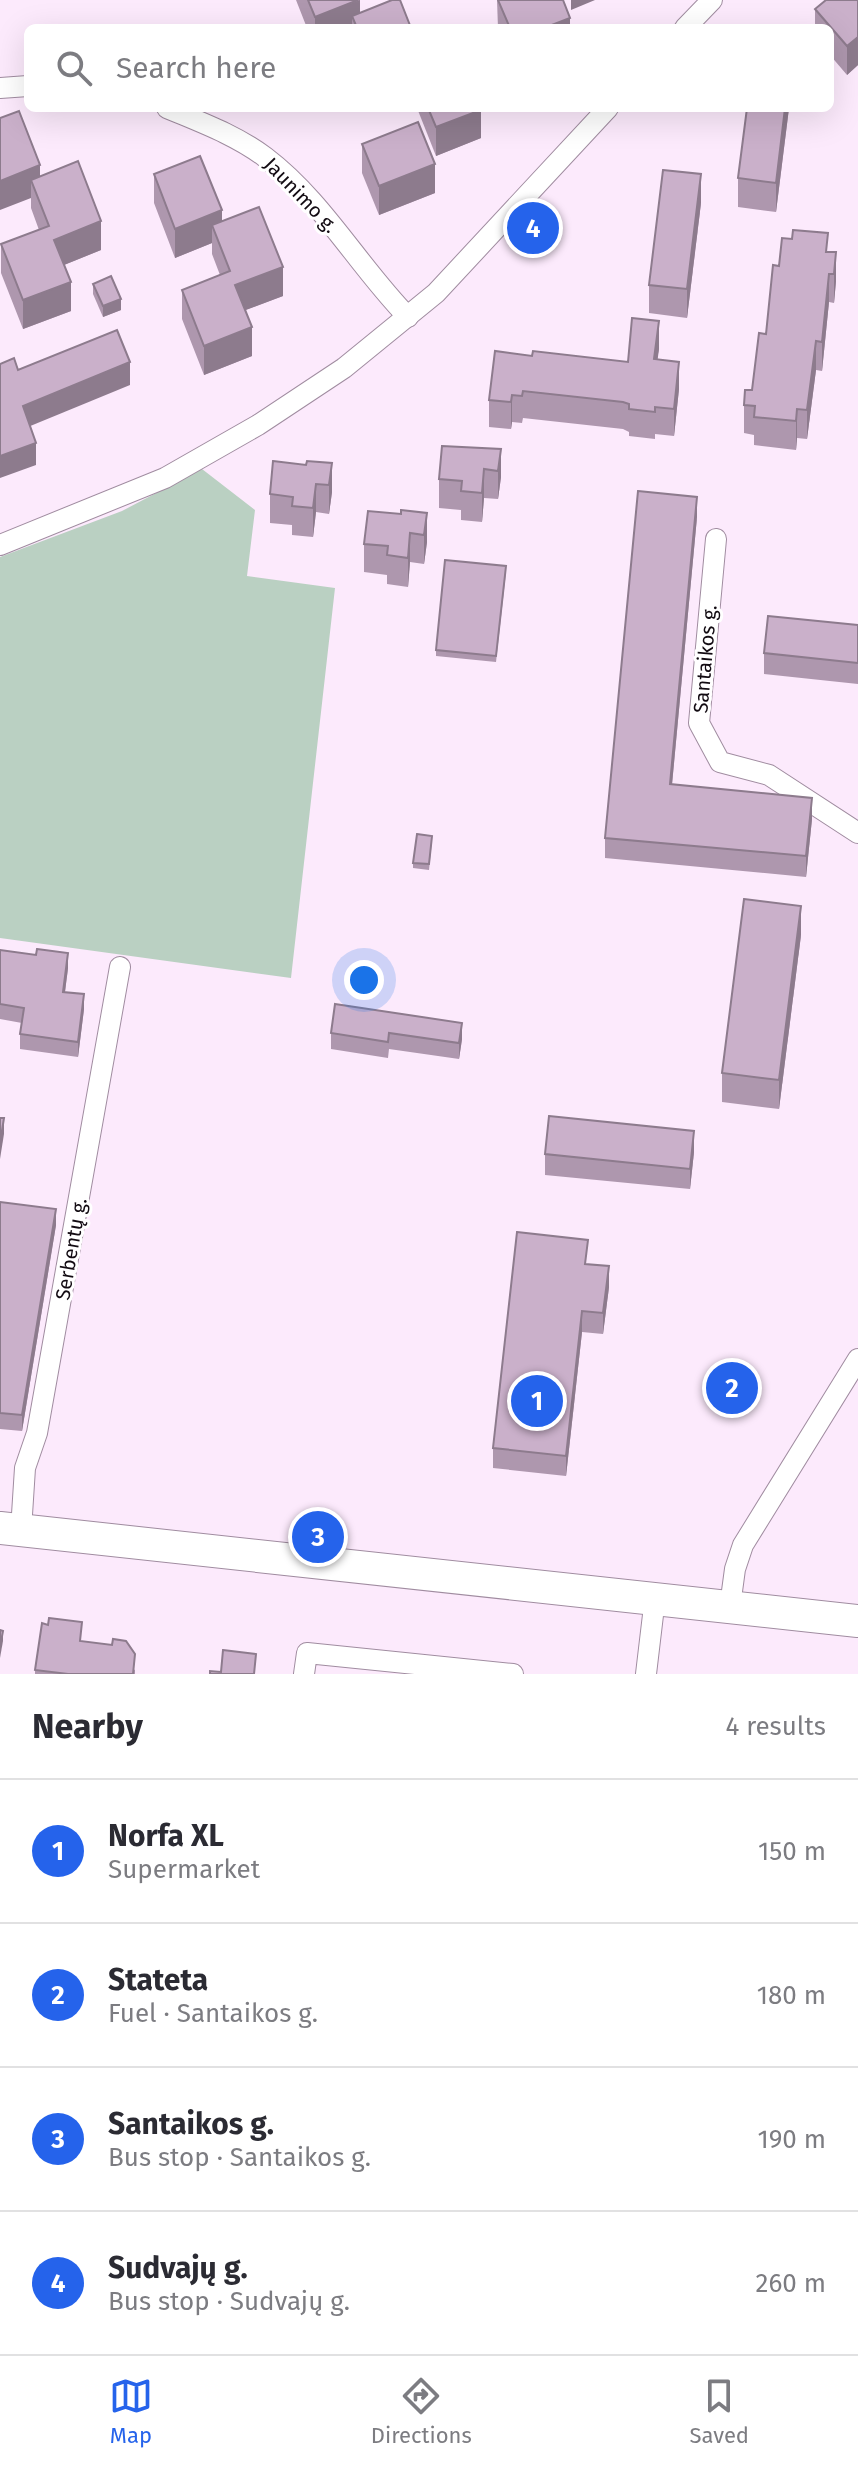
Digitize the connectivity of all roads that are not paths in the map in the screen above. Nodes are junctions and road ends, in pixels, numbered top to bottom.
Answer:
1 (712, 0) edge
2 (689, 24) edge
3 (24, 86) edge
4 (0, 88) edge
5 (176, 112) edge
6 (604, 112) edge
7 (408, 317) junction
8 (716, 539) dead end
9 (0, 545) edge
10 (858, 833) edge
11 (120, 967) dead end
12 (858, 1359) edge
13 (10, 1529) edge
14 (655, 1598) junction
15 (730, 1606) junction
16 (858, 1621) edge
17 (304, 1674) edge
18 (513, 1674) edge
19 (646, 1674) edge

1 - 2 street
3 - 4 street
5 - 7 street, Jaunimo g.
6 - 7 street
7 - 9 street
8 - 10 street, Santaikos g.
11 - 13 street, Serbentų g.
12 - 15 street
13 - 14 main road
14 - 15 main road
14 - 19 street
15 - 16 main road
17 - 18 street

